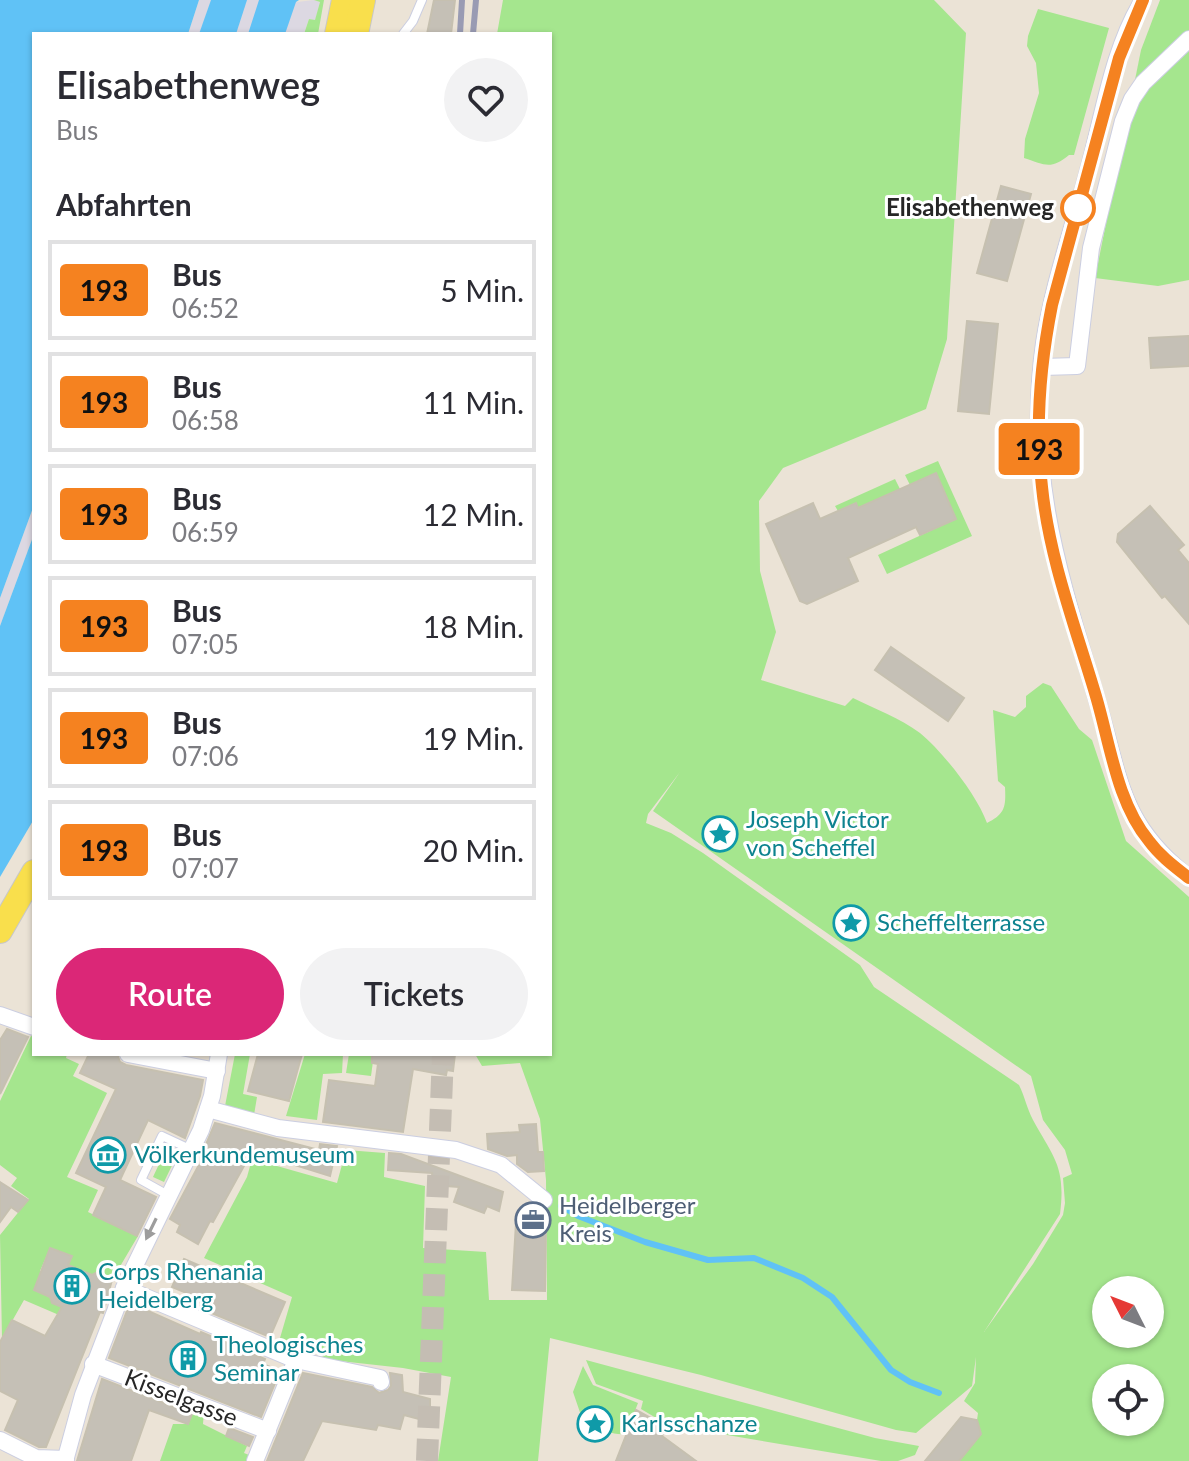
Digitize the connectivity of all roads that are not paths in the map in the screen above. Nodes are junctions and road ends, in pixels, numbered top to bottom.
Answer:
1 (344, 0) edge
2 (363, 0) edge
3 (422, 0) edge
4 (1138, 3) edge
5 (337, 32) edge
6 (356, 32) edge
7 (405, 32) edge
8 (1189, 39) edge
9 (1042, 367) junction
10 (32, 875) edge
11 (1189, 878) edge
12 (0, 931) edge
13 (0, 1015) edge
14 (32, 1026) edge
15 (138, 1056) edge
16 (219, 1056) edge
17 (217, 1071) junction
18 (208, 1109) junction
19 (192, 1150) junction
20 (168, 1195) junction
21 (540, 1201) dead end
22 (132, 1291) junction
23 (296, 1360) junction
24 (93, 1364) junction
25 (381, 1382) dead end
26 (268, 1431) junction
27 (0, 1440) edge
28 (35, 1460) edge
29 (65, 1460) edge
30 (255, 1461) edge

1 - 5 main road
2 - 6 main road
3 - 7 lane
4 - 9 street
8 - 9 street
9 - 11 street
10 - 12 main road
13 - 14 street
15 - 17 street
16 - 17 street
17 - 18 street
18 - 19 street
18 - 21 street
19 - 20 street
19 - 20 lane
20 -> 22 street
22 - 23 street
22 - 24 street
23 - 25 street
23 - 26 street
24 - 26 street, Kisselgasse
24 - 29 street
26 - 30 street
27 - 28 street
28 - 29 street

